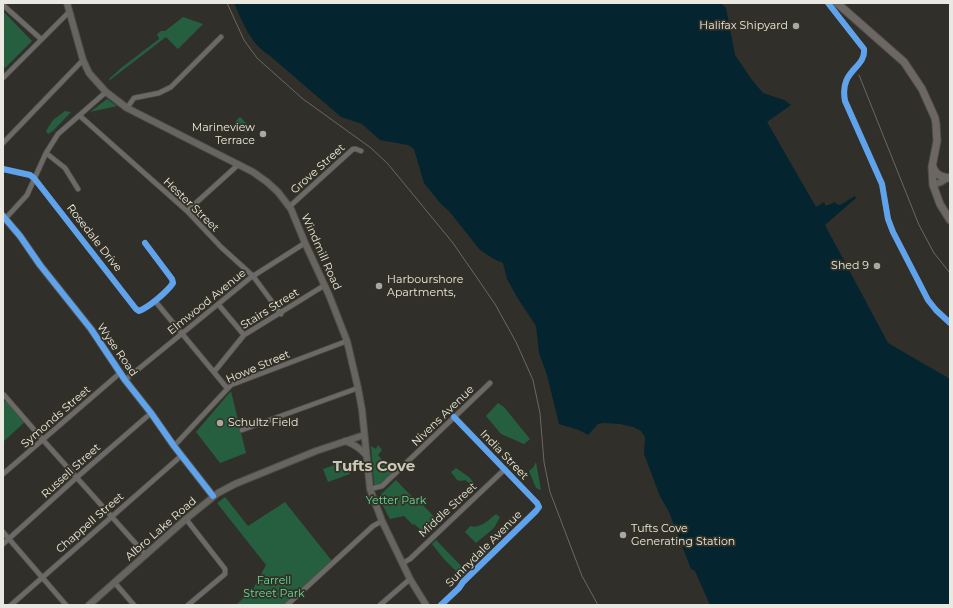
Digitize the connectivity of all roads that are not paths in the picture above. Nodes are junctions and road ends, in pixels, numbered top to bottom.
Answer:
1 (67, 3) edge
2 (828, 3) edge
3 (837, 3) edge
4 (3, 5) edge
5 (70, 12) junction
6 (221, 37) dead end
7 (41, 40) junction
8 (83, 60) junction
9 (4, 76) edge
10 (106, 92) junction
11 (127, 108) junction
12 (80, 116) junction
13 (3, 142) edge
14 (361, 151) dead end
15 (46, 153) junction
16 (239, 164) junction
17 (932, 167) junction
18 (3, 169) edge
19 (949, 177) edge
20 (34, 178) junction
21 (933, 185) junction
22 (78, 189) dead end
23 (290, 207) junction
24 (187, 211) junction
25 (4, 217) edge
26 (950, 220) edge
27 (144, 243) dead end
28 (305, 243) junction
29 (253, 276) junction
30 (325, 285) junction
31 (155, 301) junction
32 (218, 304) junction
33 (281, 314) junction
34 (950, 323) edge
35 (182, 334) junction
36 (244, 335) junction
37 (347, 341) junction
38 (214, 372) junction
39 (120, 373) junction
40 (125, 380) junction
41 (490, 383) dead end
42 (227, 388) junction
43 (358, 388) junction
44 (4, 395) dead end
45 (151, 413) junction
46 (454, 417) junction
47 (242, 430) dead end
48 (364, 435) junction
49 (43, 440) junction
50 (344, 441) junction
51 (174, 446) junction
52 (366, 455) junction
53 (181, 456) junction
54 (505, 469) junction
55 (3, 474) edge
56 (76, 478) junction
57 (370, 489) junction
58 (213, 496) junction
59 (538, 507) joint
60 (111, 516) junction
61 (186, 519) junction
62 (382, 521) junction
63 (3, 532) edge
64 (9, 539) junction
65 (3, 544) edge
66 (146, 555) junction
67 (403, 564) junction
68 (42, 577) junction
69 (410, 579) junction
70 (114, 582) junction
71 (11, 605) edge
72 (66, 605) edge
73 (89, 605) edge
74 (134, 605) edge
75 (188, 605) edge
76 (287, 605) edge
77 (380, 605) edge
78 (426, 605) edge
79 (441, 605) edge

1 - 5 main road, Windmill Road
2 - 34 street
3 - 17 main road
4 - 7 street
5 - 7 street
5 - 8 main road, Windmill Road
6 - 11 street
7 - 9 street
8 - 10 main road, Windmill Road
8 - 13 street
10 - 11 main road, Windmill Road
10 - 12 street
11 - 16 main road, Windmill Road
12 - 15 street
12 - 24 street, Hester Street
14 - 23 street, Grove Street
15 - 20 street
15 - 22 street
16 - 23 main road, Windmill Road
16 - 24 street
17 - 19 main road
17 - 21 main road
18 - 20 street
19 - 21 main road
20 - 25 street
20 - 31 street, Rosedale Drive
21 - 26 main road
23 - 28 main road, Windmill Road
24 - 29 street, Hester Street
25 - 39 main road, Wyse Road
27 - 31 street
28 - 29 street, Elmwood Avenue
28 - 30 main road, Windmill Road
29 - 32 street, Elmwood Avenue
29 - 33 street, Hester Street
30 - 33 street, Stairs Street
30 - 37 main road, Windmill Road
31 - 35 street
32 - 35 street, Elmwood Avenue
32 - 36 street
33 - 36 street, Stairs Street
35 - 38 street
35 - 40 street, Elmwood Avenue
36 - 38 street, Stairs Street
37 - 42 street, Howe Street
37 - 43 main road, Windmill Road
38 - 42 street
39 - 40 main road, Wyse Road
39 - 49 street, Symonds Street
40 - 45 main road, Wyse Road
41 - 46 street, Nivens Avenue
42 - 51 street, Howe Street
43 - 47 street
43 - 48 main road, Windmill Road
44 - 49 street
45 - 51 main road, Wyse Road
45 - 56 street, Russell Street
46 - 54 street, India Street
46 - 57 street, Nivens Avenue
48 - 50 main road, Albro Lake Road
48 - 52 main road, Windmill Road
49 - 55 street, Symonds Street
49 - 56 street
50 - 52 main road
50 - 58 main road, Albro Lake Road
51 - 53 main road, Wyse Road
52 - 57 main road, Windmill Road
53 - 58 main road, Wyse Road
53 - 60 street, Chappell Street
54 - 59 street, India Street
54 - 67 street, Middle Street
56 - 60 street
56 - 64 street, Russell Street
57 - 62 main road, Windmill Road
58 - 61 main road, Albro Lake Road
59 - 79 street, Sunnydale Avenue
60 - 66 street
60 - 68 street, Chappell Street
61 - 66 main road, Albro Lake Road
61 - 75 street
62 - 67 main road, Windmill Road
62 - 76 street
63 - 64 street
64 - 65 street, Russell Street
64 - 68 street
66 - 70 main road, Albro Lake Road
67 - 69 main road, Windmill Road
68 - 71 street, Chappell Street
68 - 72 street
69 - 77 street
69 - 78 main road, Windmill Road
70 - 73 main road, Albro Lake Road
70 - 74 street

